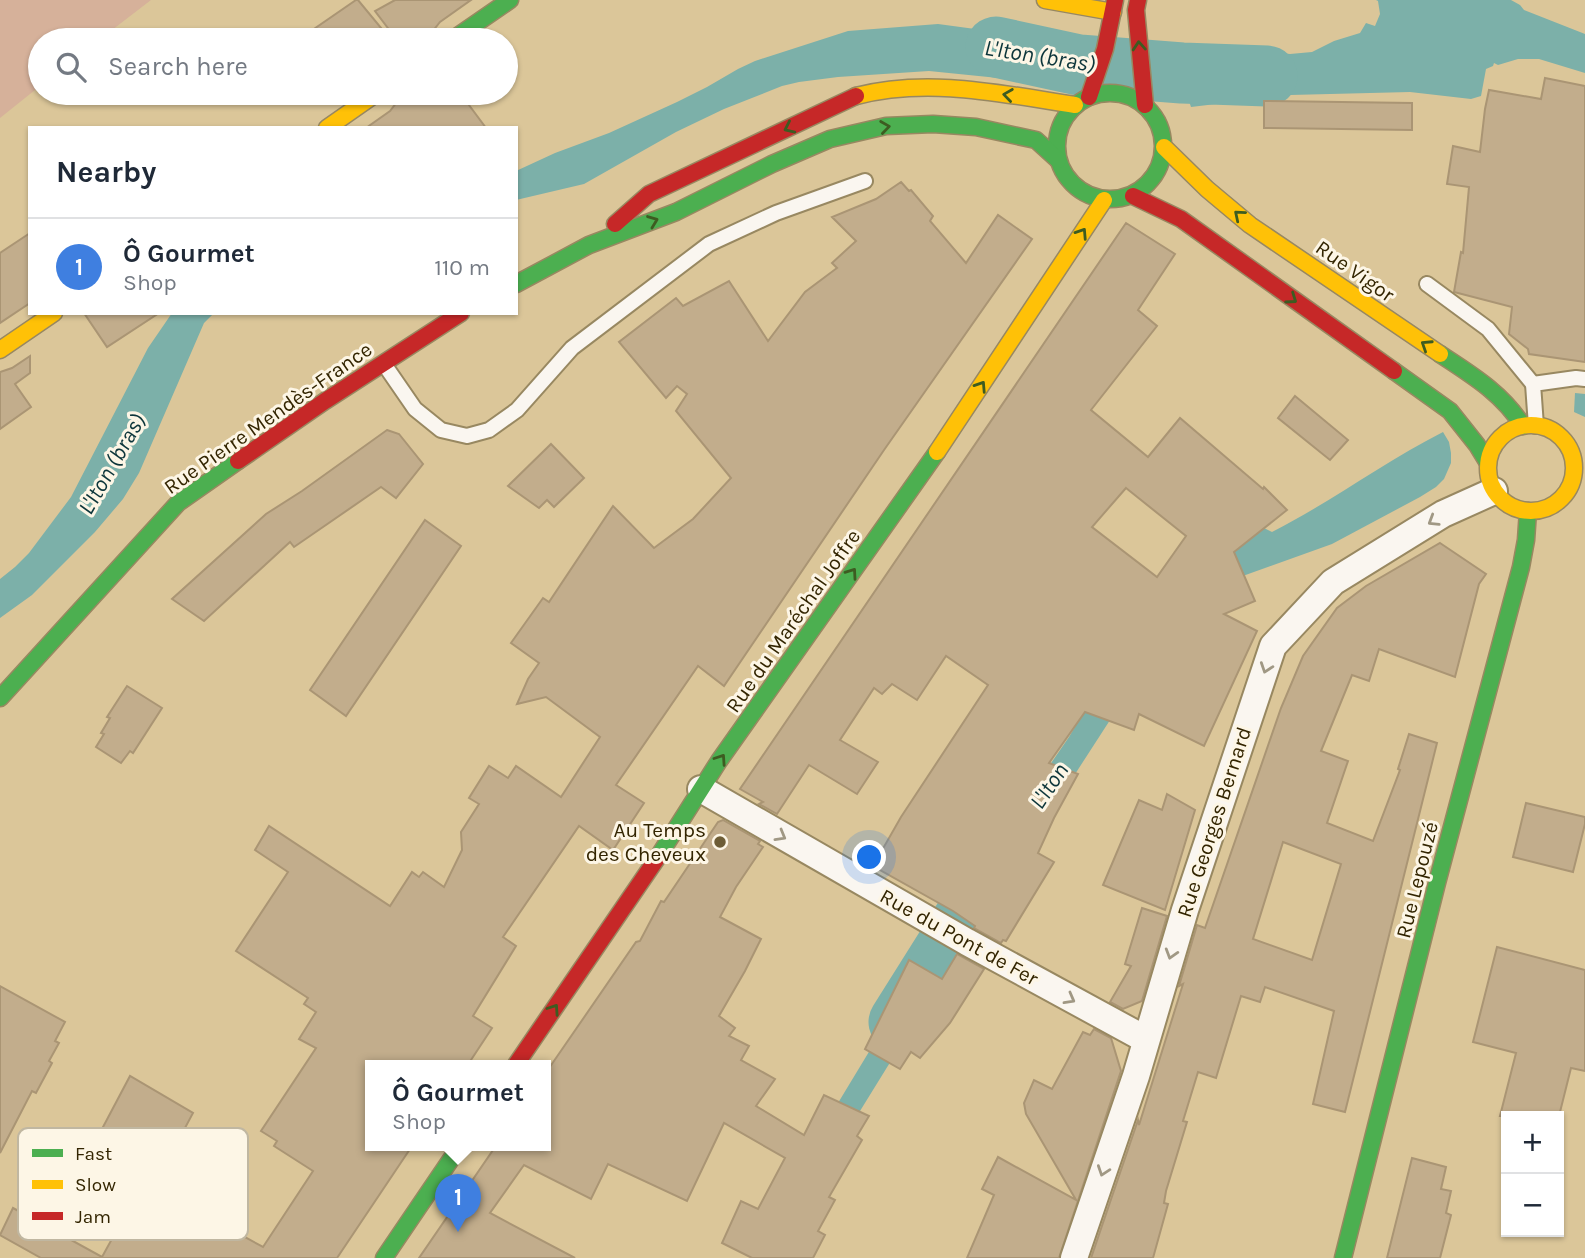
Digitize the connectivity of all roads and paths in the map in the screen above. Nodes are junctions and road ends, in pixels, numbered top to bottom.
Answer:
1 (510, 0) edge
2 (1045, 0) edge
3 (1137, 5) edge
4 (1114, 6) edge
5 (469, 28) edge
6 (1082, 101) junction
7 (360, 105) edge
8 (1145, 105) junction
9 (330, 126) edge
10 (1164, 147) junction
11 (1058, 160) junction
12 (865, 181) dead end
13 (1133, 196) junction
14 (1104, 200) junction
15 (589, 245) junction
16 (518, 283) edge
17 (1427, 284) dead end
18 (51, 315) edge
19 (458, 315) edge
20 (0, 350) edge
21 (384, 363) junction
22 (1585, 379) edge
23 (1533, 384) junction
24 (1530, 426) junction
25 (1579, 458) edge
26 (1488, 463) junction
27 (1494, 491) junction
28 (1528, 512) junction
29 (1, 697) edge
30 (701, 789) junction
31 (1145, 1039) junction
32 (519, 1060) edge
33 (457, 1151) edge
34 (384, 1258) edge
35 (1074, 1258) edge
36 (1343, 1258) edge

1 - 5 main road
2 - 4 main road
8 -> 3 main road
4 - 6 main road
6 - 8 main road
6 - 11 main road
6 -> 15 main road
7 - 9 main road
8 - 10 main road
10 - 13 main road
24 -> 10 main road, Rue Vigor
11 - 14 main road
15 -> 11 main road
12 - 21 lane
13 - 14 main road
13 -> 26 main road
30 -> 14 main road, Rue du Maréchal Joffre
15 - 16 main road
17 - 23 lane
18 - 20 main road
19 - 21 main road, Rue Pierre Mendès-France
21 - 29 main road, Rue Pierre Mendès-France
22 - 23 lane
23 - 24 lane
24 - 25 main road
24 - 26 main road
25 - 28 main road
26 - 27 main road
27 - 28 main road
27 -> 31 street, Rue Georges Bernard
28 - 36 main road, Rue Lepouzé
30 -> 31 street, Rue du Pont de Fer
32 -> 30 main road, Rue du Maréchal Joffre
31 -> 35 street, Rue Georges Bernard
33 - 34 main road

